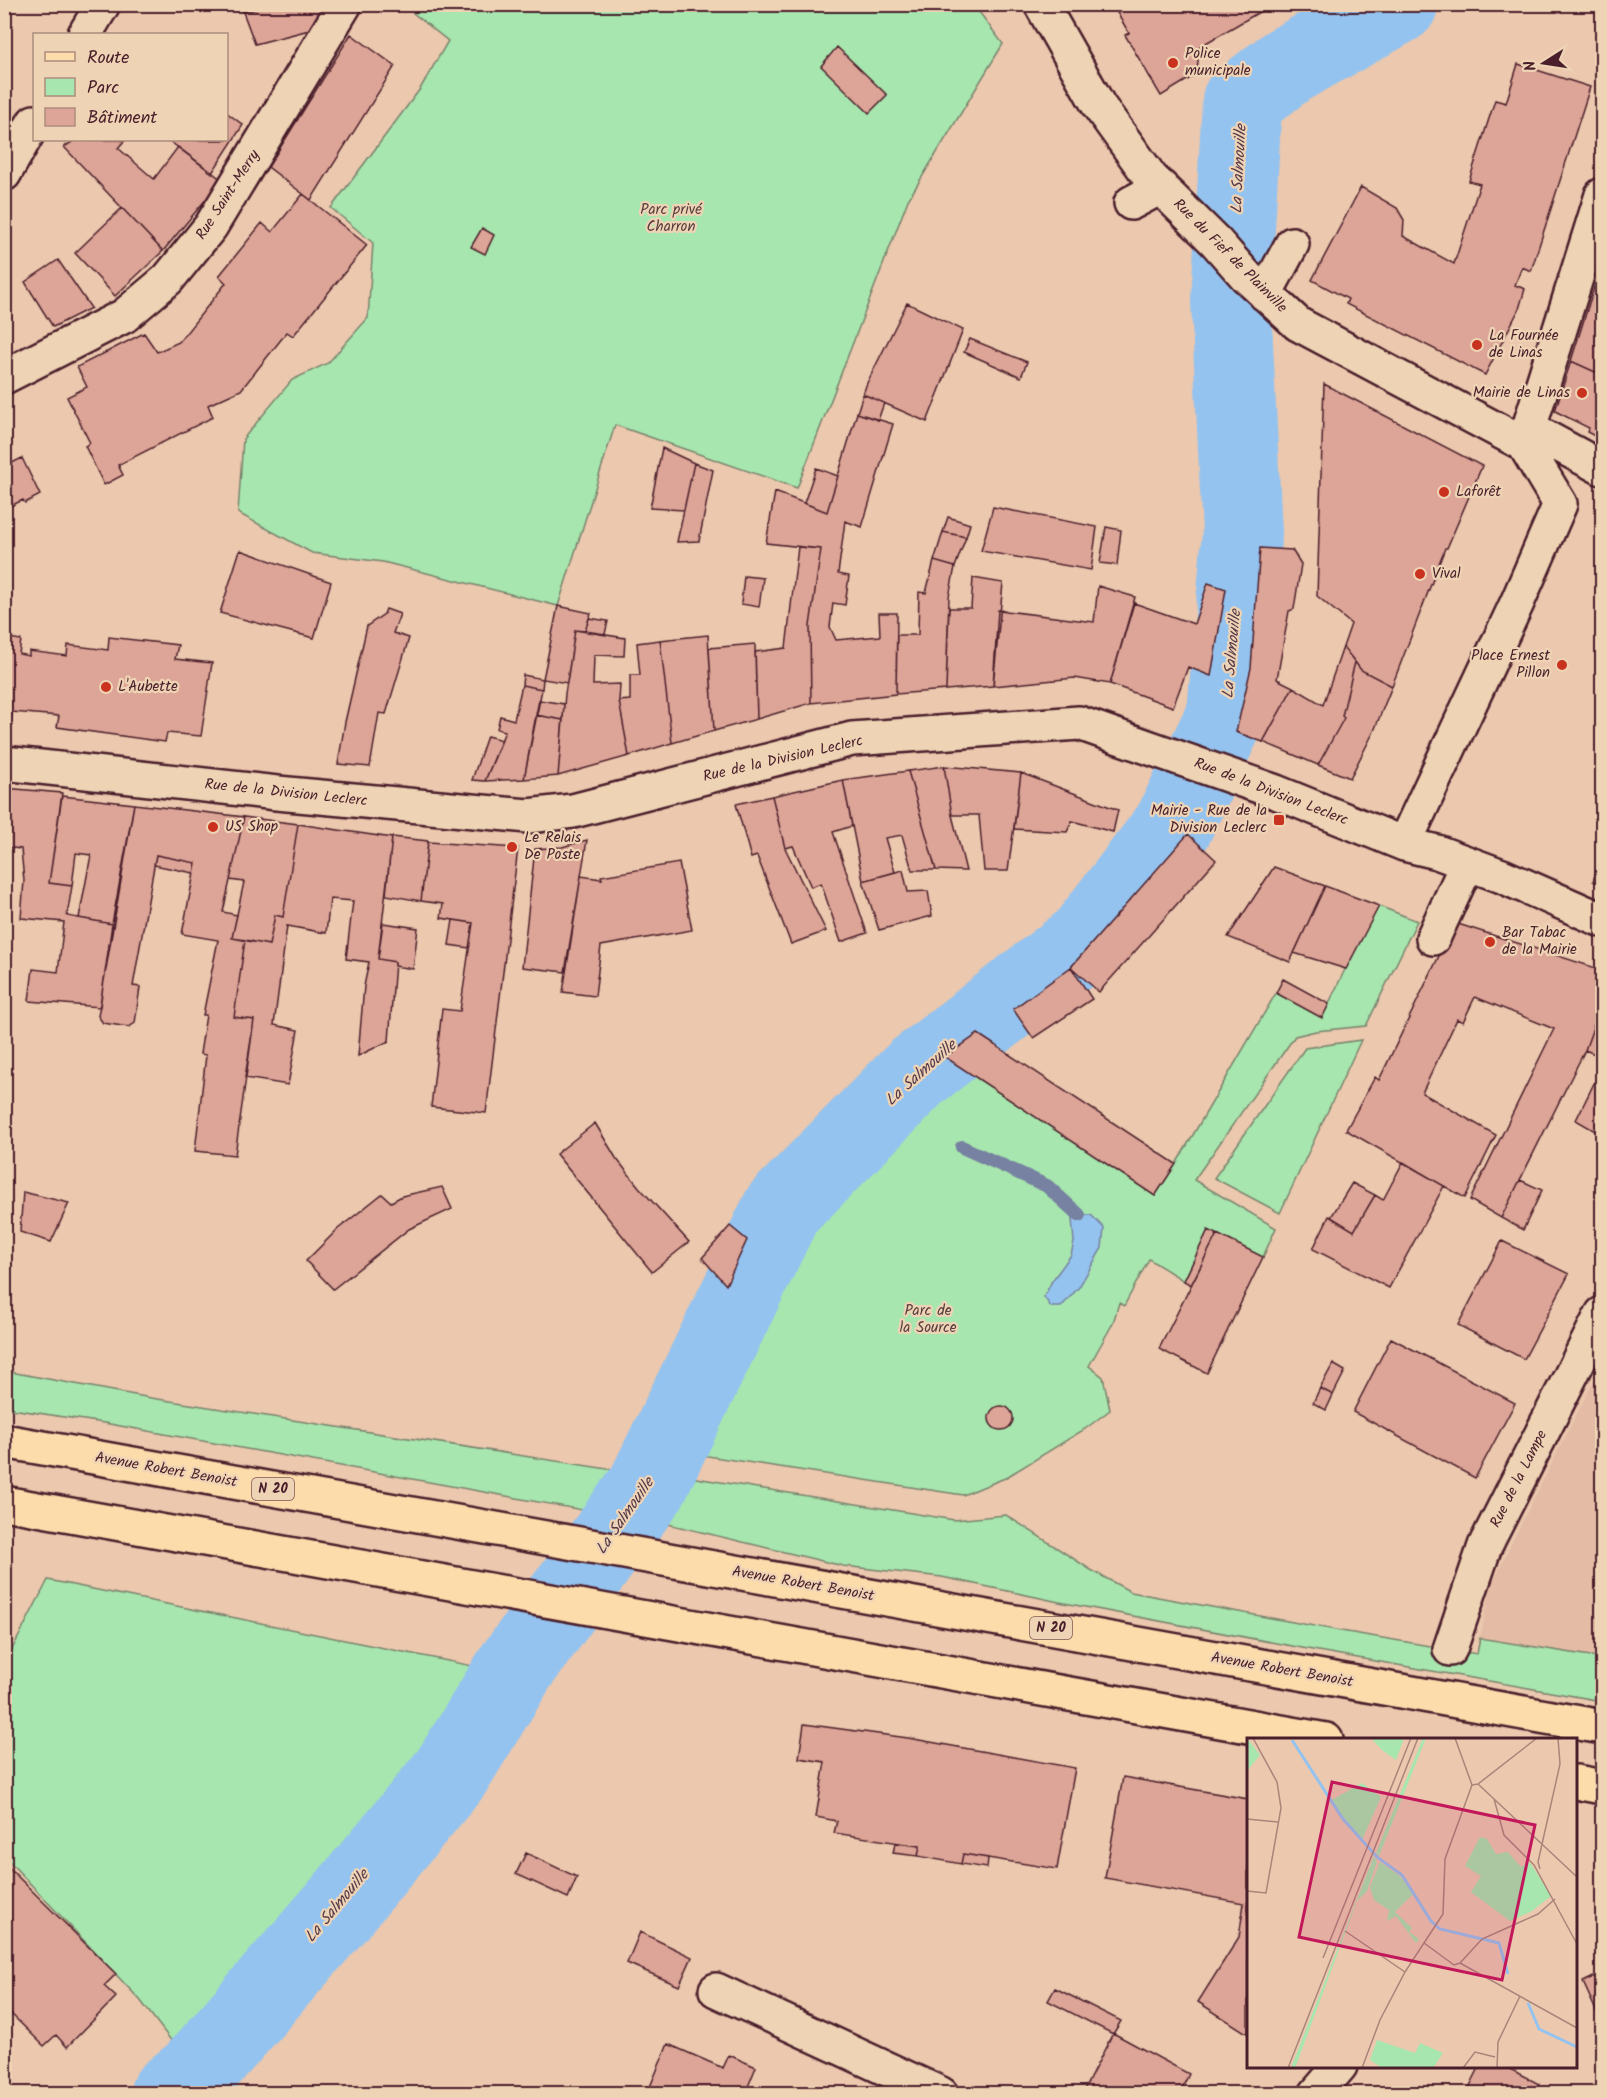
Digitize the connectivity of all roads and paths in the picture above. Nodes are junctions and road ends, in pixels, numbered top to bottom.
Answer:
1 (103, 4) edge
2 (345, 4) edge
3 (1041, 4) edge
4 (86, 33) edge
5 (33, 124) edge
6 (4, 174) edge
7 (1161, 187) junction
8 (1602, 195) edge
9 (1131, 203) dead end
10 (1292, 244) dead end
11 (1255, 285) junction
12 (4, 377) edge
13 (1531, 424) junction
14 (1602, 468) edge
15 (4, 763) edge
16 (1404, 844) junction
17 (1467, 864) junction
18 (1602, 920) edge
19 (1433, 938) dead end
20 (1602, 1314) edge
21 (4, 1441) edge
22 (4, 1503) edge
23 (1450, 1649) dead end
24 (1602, 1727) edge
25 (1315, 1738) edge
26 (1577, 1782) edge
27 (1602, 1787) edge
28 (716, 1990) dead end
29 (1339, 2068) edge
30 (941, 2094) edge
31 (1316, 2094) edge

1 - 4 street
2 - 12 street, Rue Saint-Merry
3 - 7 street, Rue du Fief de Plainville
5 - 6 street
7 - 9 street
7 - 11 street, Rue du Fief de Plainville
8 - 13 street
10 - 11 street
11 - 13 street, Rue du Fief de Plainville
13 - 14 street, Rue du Fief de Plainville
13 - 16 street
15 - 16 street, Rue de la Division Leclerc
16 - 17 street, Rue de la Division Leclerc
17 - 18 street, Rue de la Division Leclerc
17 - 19 street
20 - 23 street, Rue de la Lampe
21 - 24 main road, Avenue Robert Benoist / N 20
22 - 25 main road
26 - 27 main road
28 - 30 street
29 - 31 street

